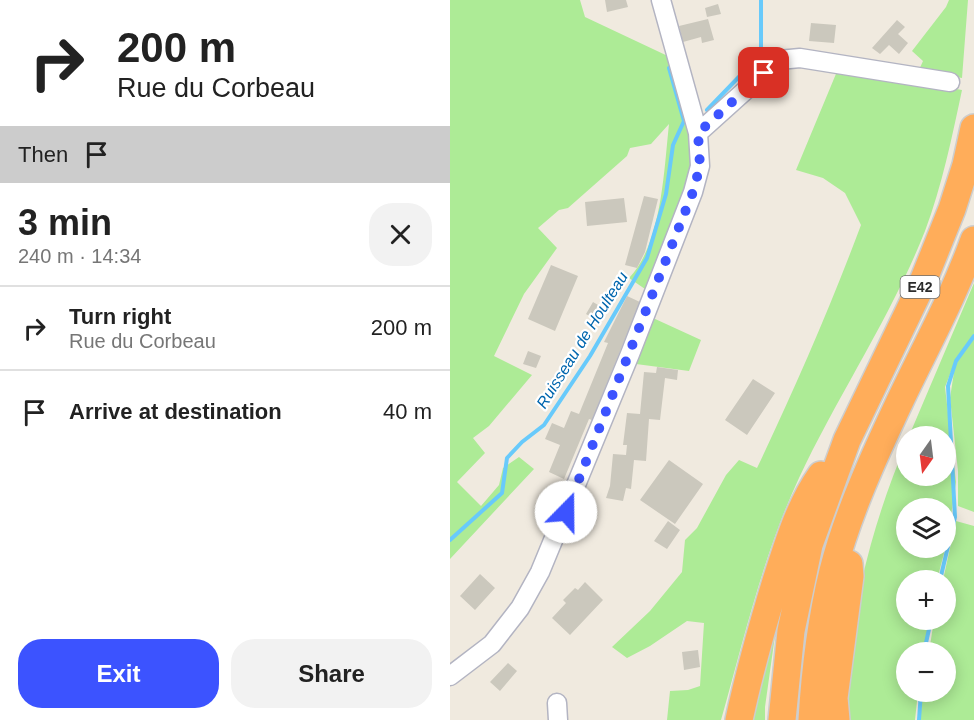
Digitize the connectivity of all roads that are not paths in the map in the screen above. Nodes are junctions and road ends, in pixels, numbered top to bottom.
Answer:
1 (661, 3) edge
2 (950, 82) dead end
3 (974, 128) edge
4 (698, 133) junction
5 (974, 240) edge
6 (847, 440) junction
7 (847, 530) junction
8 (450, 676) edge
9 (739, 720) edge
10 (782, 720) edge
11 (812, 720) edge
12 (836, 720) edge

1 - 4 street
2 - 4 street
3 - 6 highway, E42
4 - 8 street
5 - 7 highway, E42
6 - 9 highway
6 - 10 highway, E42
7 - 11 highway, E42
7 - 12 highway

